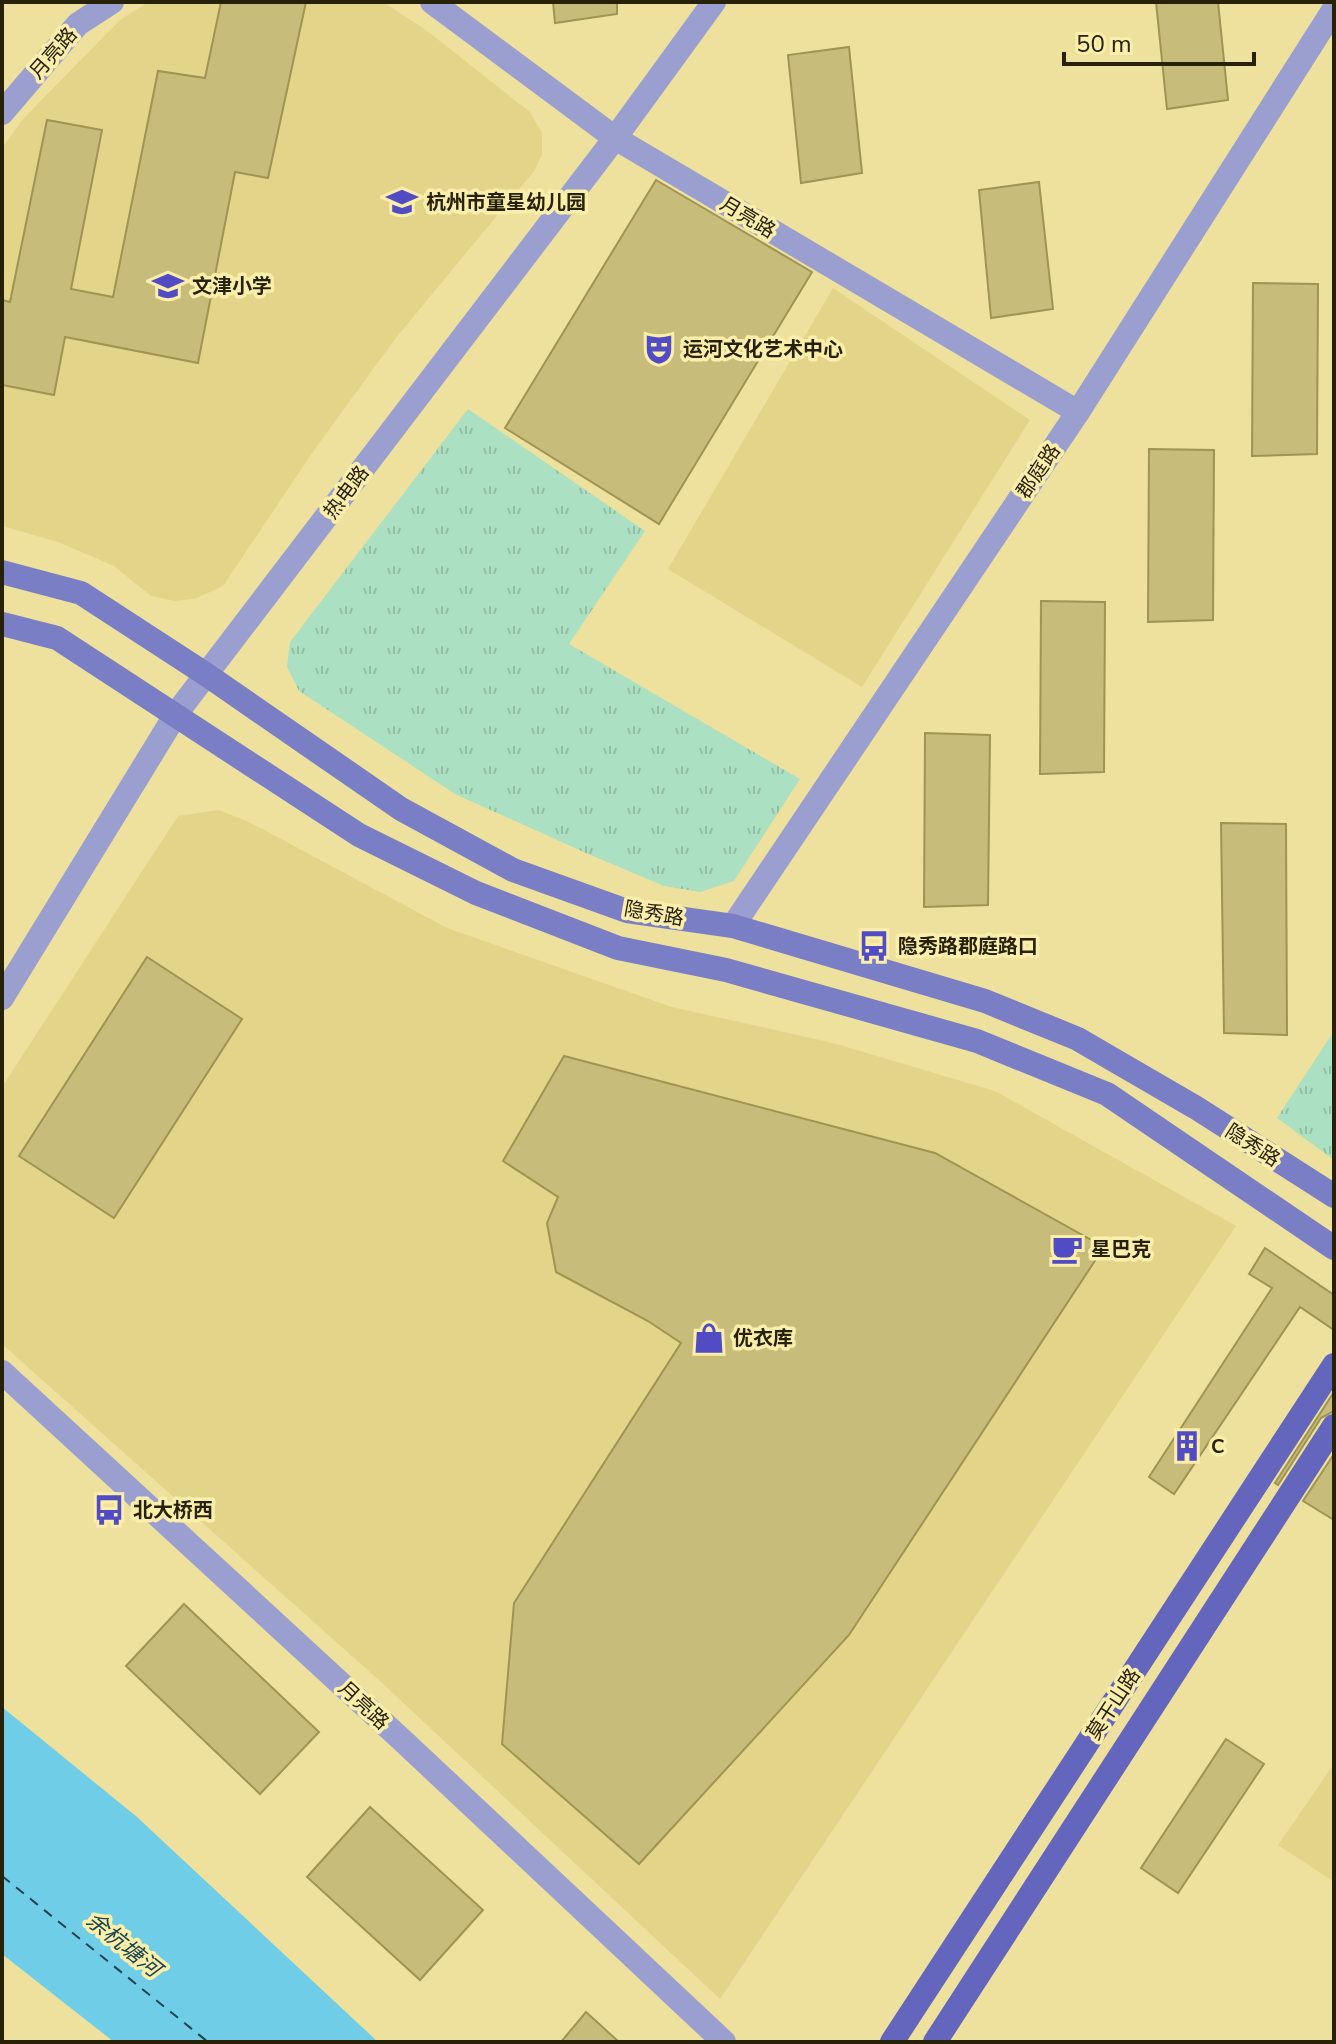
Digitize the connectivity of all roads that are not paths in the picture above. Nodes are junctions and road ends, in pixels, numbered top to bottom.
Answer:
1 (112, 2) edge
2 (432, 2) edge
3 (714, 2) edge
4 (1334, 9) edge
5 (2, 113) edge
6 (615, 138) junction
7 (1078, 412) junction
8 (2, 572) edge
9 (2, 624) edge
10 (207, 675) junction
11 (176, 714) junction
12 (733, 926) junction
13 (2, 998) edge
14 (1334, 1196) edge
15 (1334, 1248) edge
16 (1334, 1365) edge
17 (2, 1372) edge
18 (1334, 1426) edge
19 (724, 2042) edge
20 (892, 2042) edge
21 (935, 2042) edge

1 - 5 street, 月亮路
2 - 6 street, 月亮路
3 - 6 street, 热电路
4 - 7 street, 郡庭路
6 - 7 street, 月亮路
6 - 10 street, 热电路
7 - 12 street, 郡庭路
8 - 10 main road, 隐秀路
9 - 11 main road, 隐秀路
10 - 11 street, 热电路
10 - 12 main road, 隐秀路
11 - 13 street, 热电路
11 - 15 main road, 隐秀路
12 - 14 main road, 隐秀路
16 - 20 main road, 莫干山路
17 - 19 street, 月亮路
18 - 21 main road, 莫干山路

